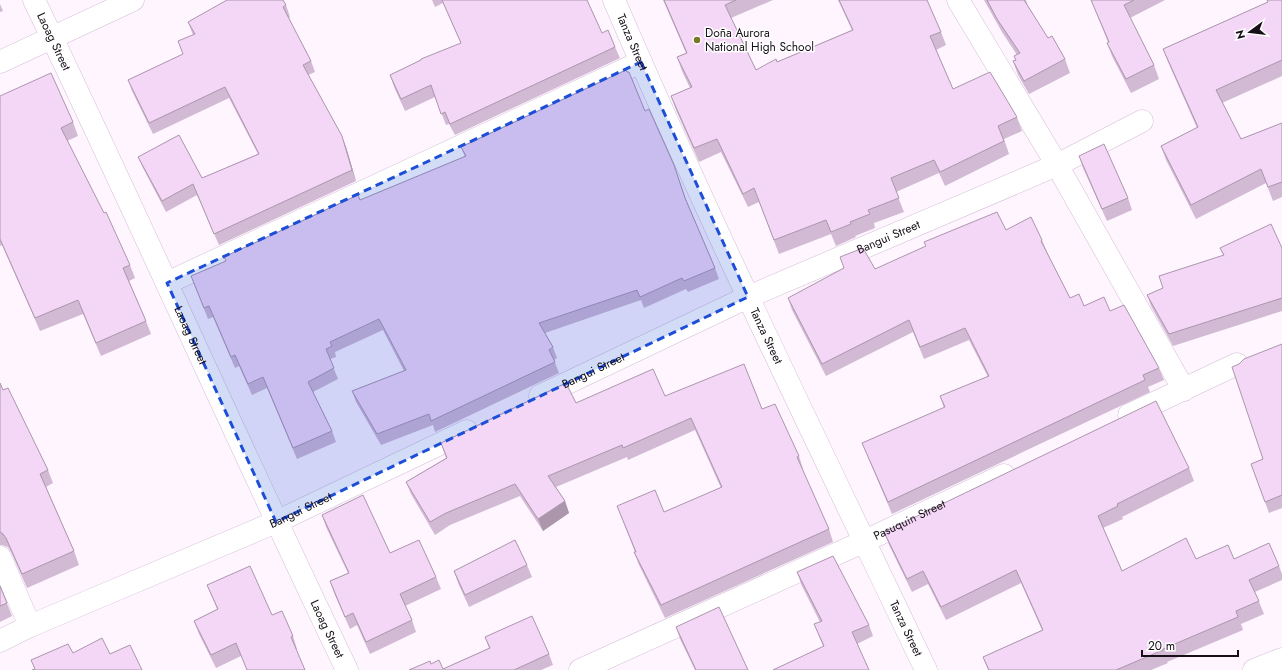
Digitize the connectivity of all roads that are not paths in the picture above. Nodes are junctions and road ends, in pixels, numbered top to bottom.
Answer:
1 (34, 0) edge
2 (133, 0) edge
3 (614, 0) edge
4 (958, 0) edge
5 (52, 37) junction
6 (0, 62) edge
7 (641, 62) junction
8 (1142, 121) dead end
9 (1057, 165) junction
10 (167, 283) junction
11 (748, 297) junction
12 (1237, 364) edge
13 (1184, 390) junction
14 (519, 406) edge
15 (483, 423) edge
16 (1113, 423) edge
17 (1021, 467) edge
18 (276, 522) junction
19 (865, 540) junction
20 (0, 557) edge
21 (30, 626) junction
22 (0, 641) edge
23 (1282, 659) edge
24 (347, 670) edge
25 (580, 670) edge
26 (926, 670) edge
27 (1254, 670) edge

1 - 5 main road, Laoag Street
2 - 5 main road
3 - 7 main road, Tanza Street
4 - 9 main road
5 - 6 main road
5 - 10 main road, Laoag Street
7 - 10 main road
7 - 11 main road, Tanza Street
8 - 9 main road, Bangui Street
9 - 11 main road, Bangui Street
9 - 13 main road
10 - 18 main road, Laoag Street
11 - 14 main road, Bangui Street
11 - 19 main road, Tanza Street
12 - 13 main road
13 - 16 main road
15 - 18 main road, Bangui Street
17 - 19 main road, Pasuquin Street
18 - 21 main road, Bangui Street
18 - 24 main road, Laoag Street
19 - 25 main road, Pasuquin Street
19 - 26 main road, Tanza Street
20 - 21 main road
21 - 22 main road, Bangui Street
23 - 27 main road

